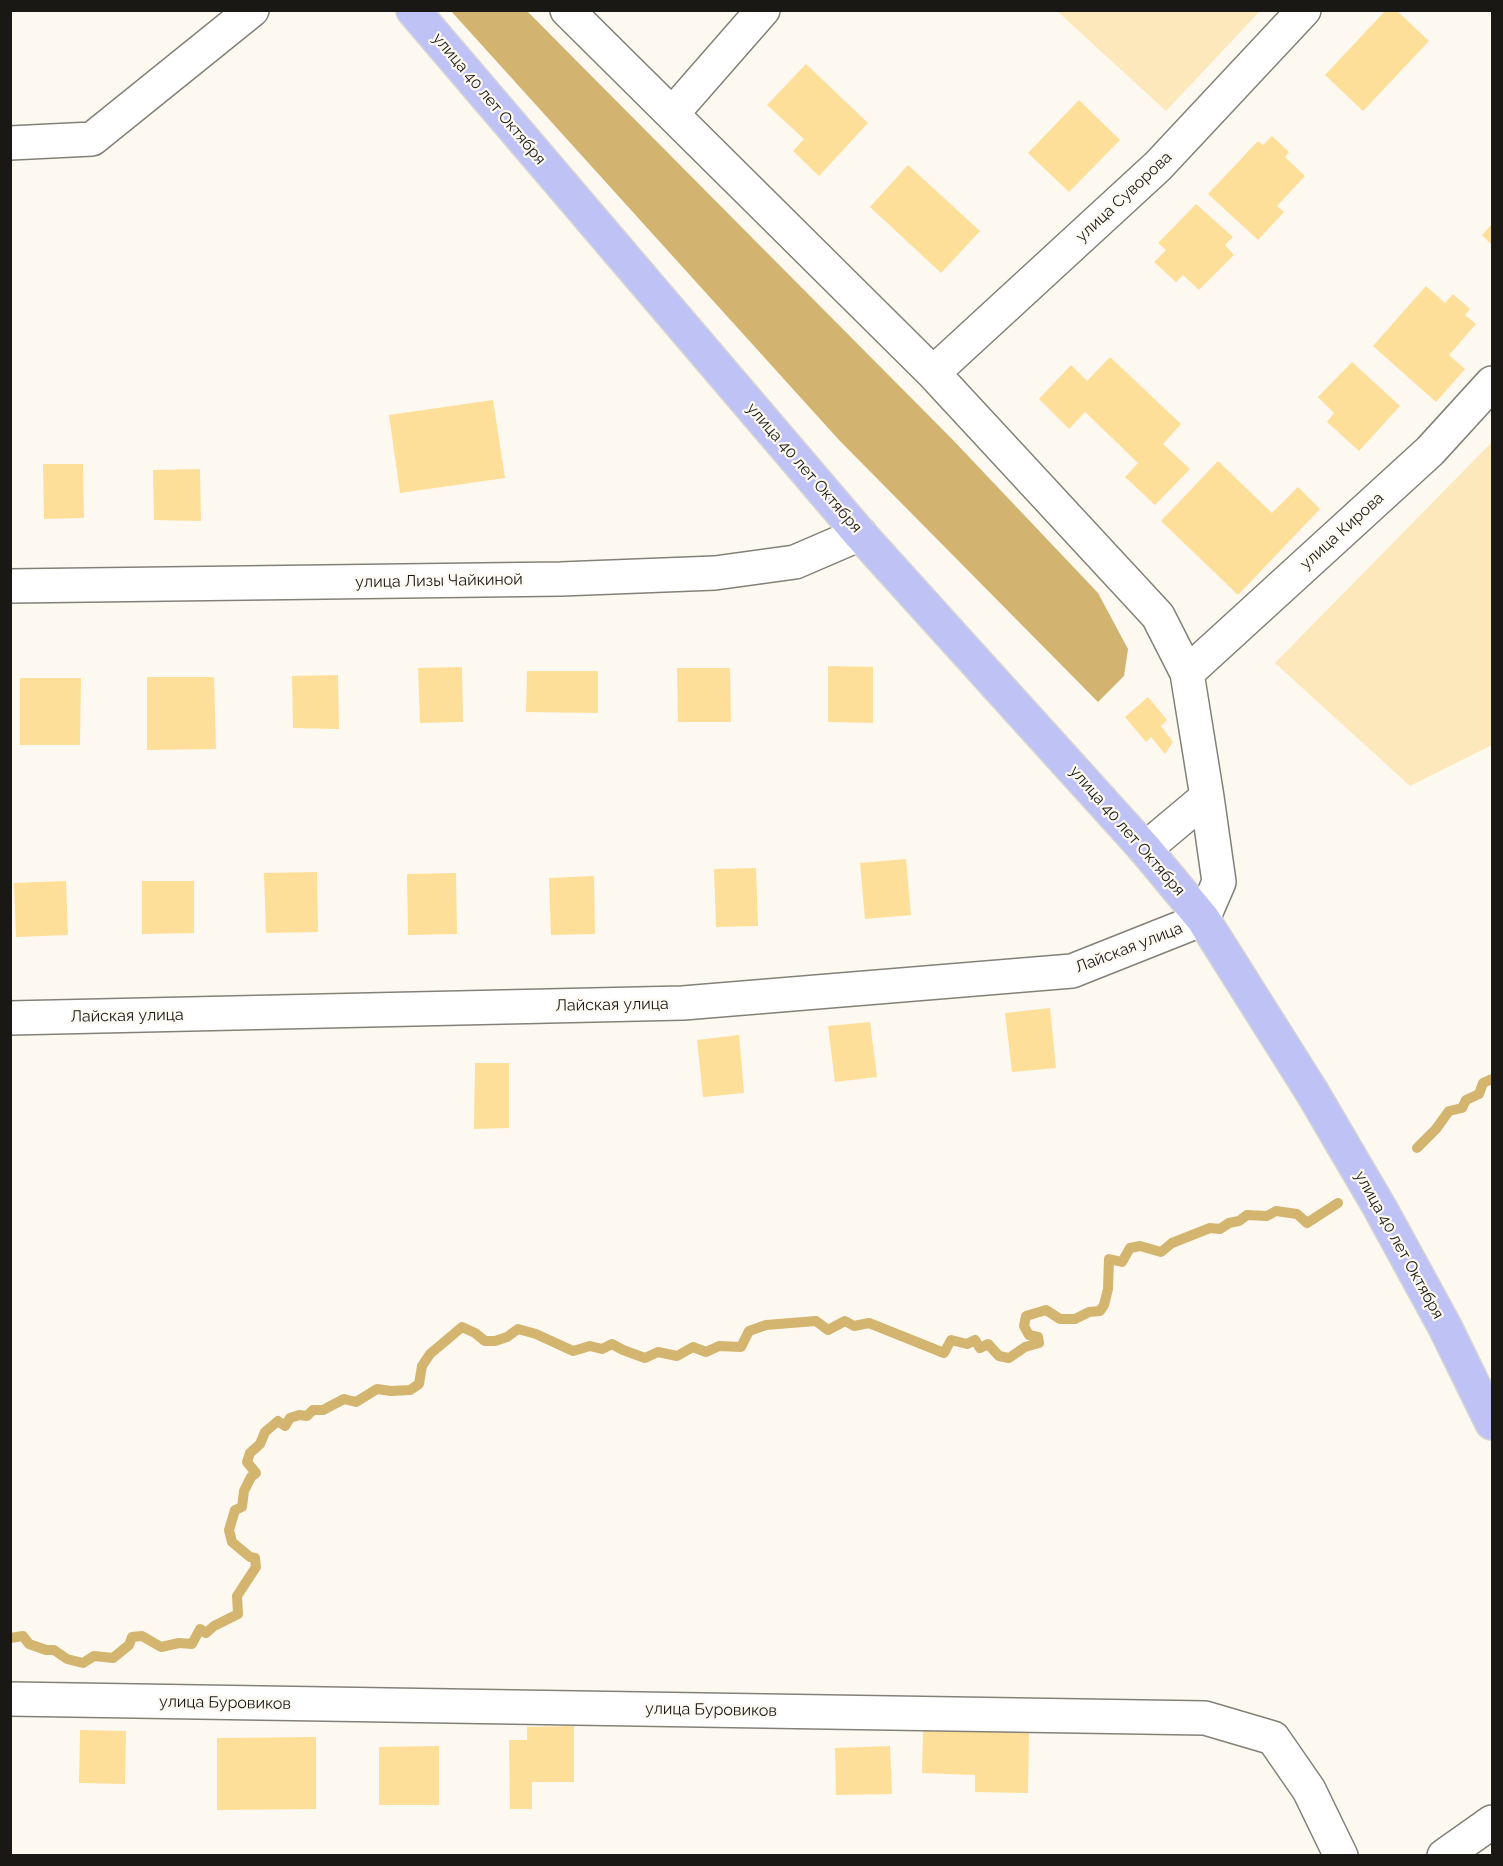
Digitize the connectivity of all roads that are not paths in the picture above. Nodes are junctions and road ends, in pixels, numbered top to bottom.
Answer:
1 (252, 10) edge
2 (413, 10) edge
3 (567, 10) edge
4 (763, 10) edge
5 (1304, 10) edge
6 (672, 114) junction
7 (10, 143) edge
8 (933, 373) junction
9 (1492, 383) edge
10 (860, 534) junction
11 (10, 586) edge
12 (1187, 673) junction
13 (1207, 796) junction
14 (1145, 849) junction
15 (1203, 918) junction
16 (10, 1018) edge
17 (1492, 1423) edge
18 (10, 1699) edge
19 (1492, 1822) edge
20 (1341, 1856) edge
21 (1444, 1856) edge

1 - 7 street
2 - 10 main road, улица 40 лет Октября
3 - 6 street
4 - 6 street
5 - 8 street, улица Суворова
6 - 8 street
8 - 12 street
9 - 12 street, улица Кирова
10 - 11 street, улица Лизы Чайкиной
10 - 14 main road, улица 40 лет Октября
12 - 13 street
13 - 14 street
13 - 15 street
14 - 15 main road, улица 40 лет Октября
15 - 16 street, Лайская улица
15 - 17 main road, улица 40 лет Октября
18 - 20 street, улица Буровиков
19 - 21 street

